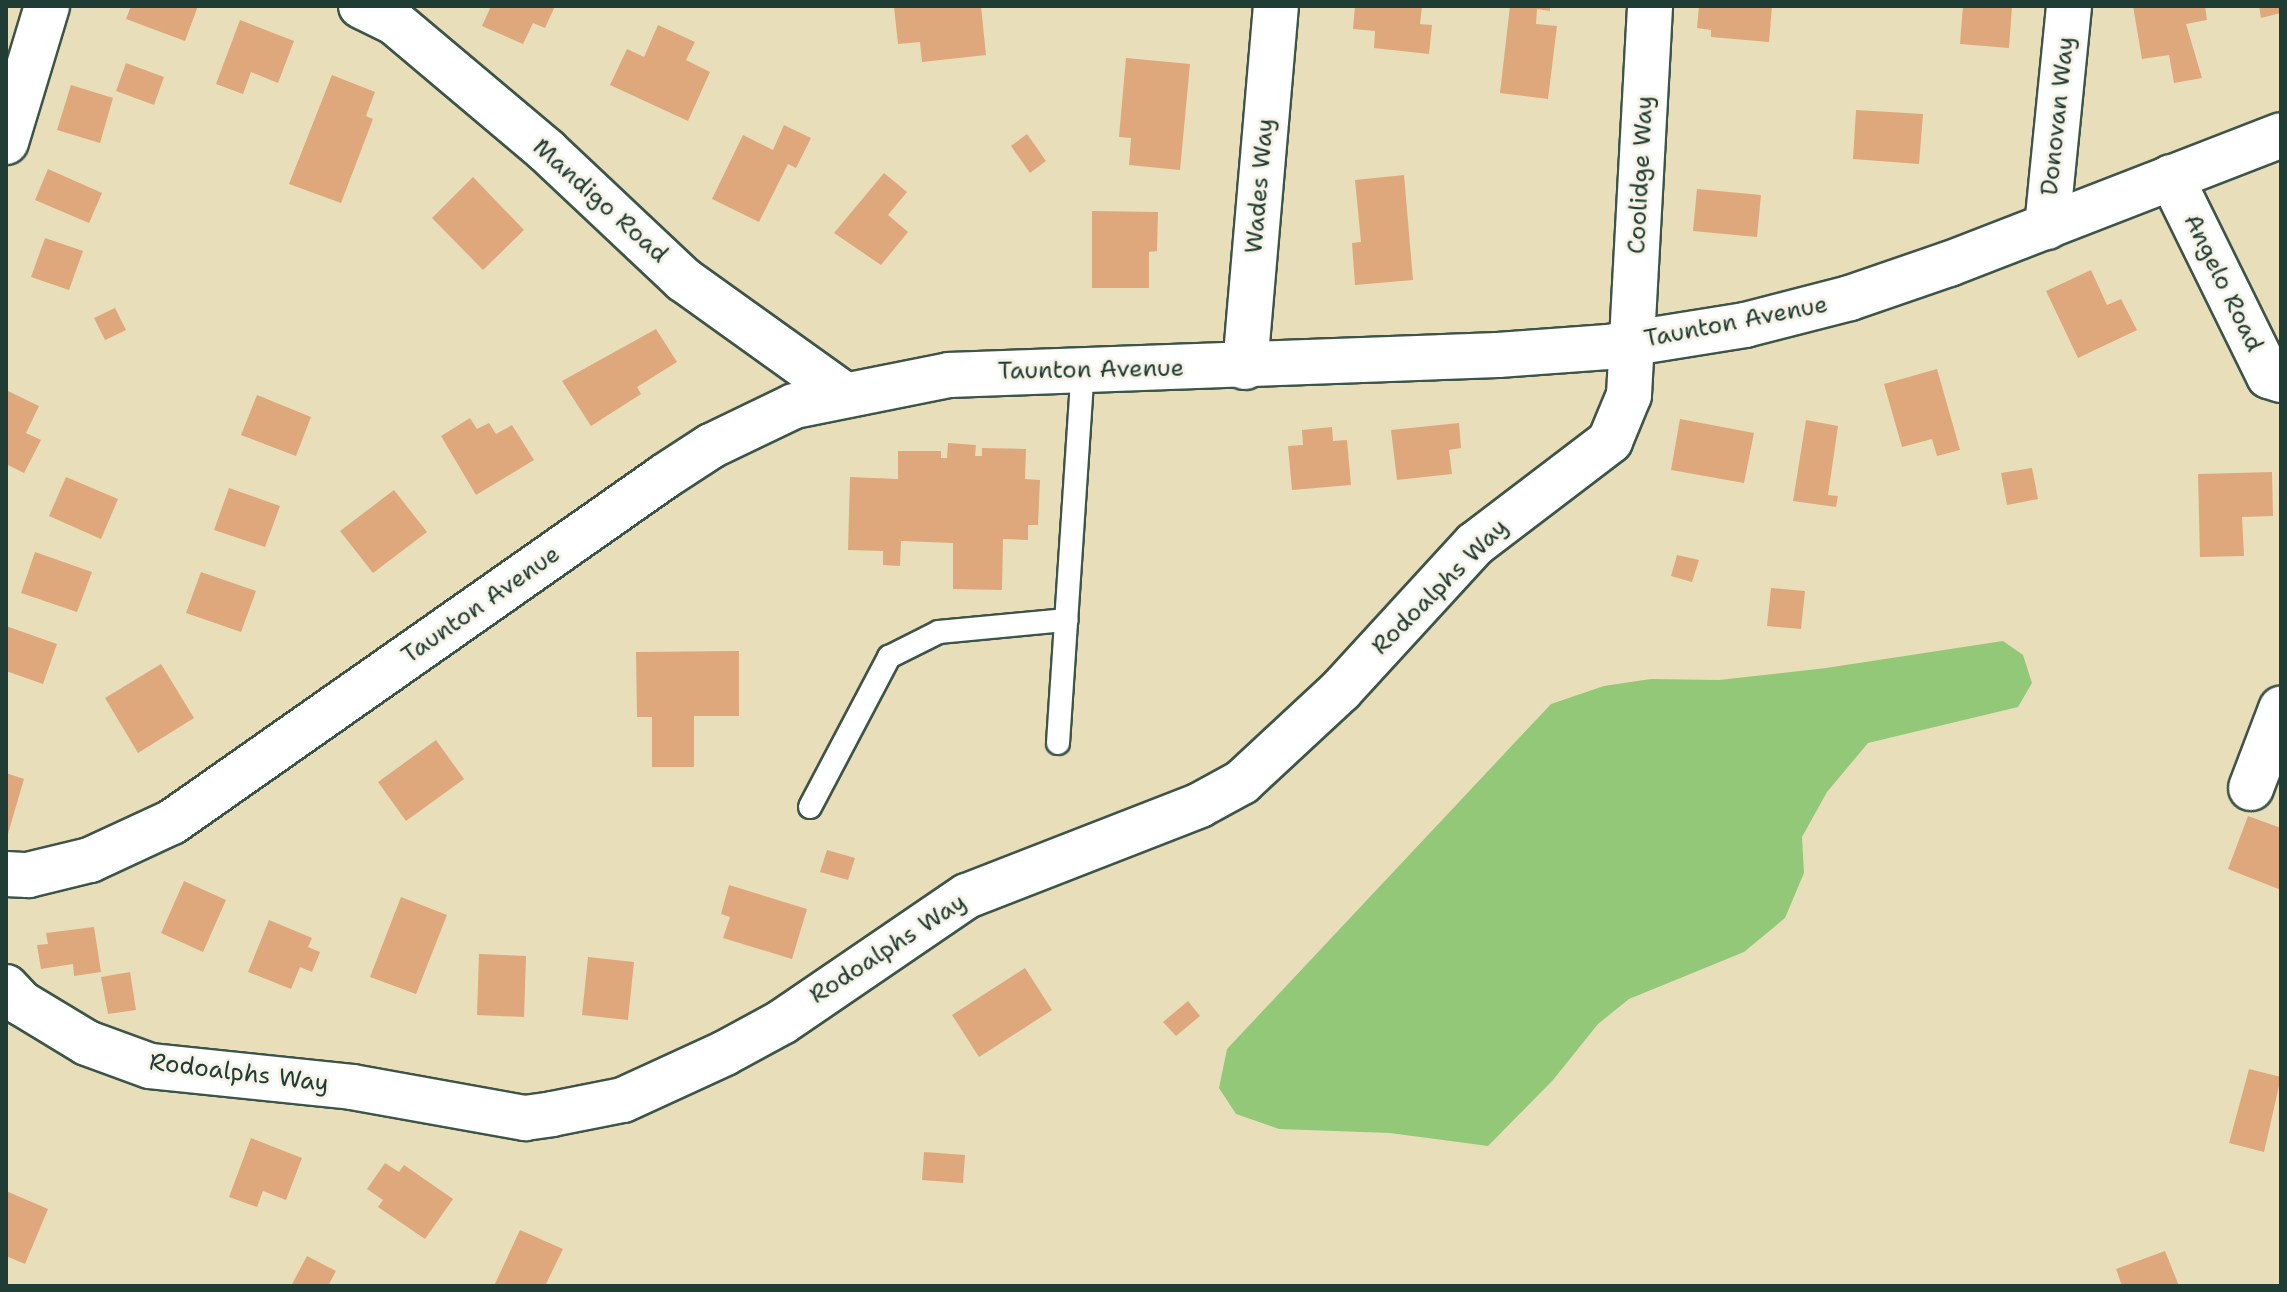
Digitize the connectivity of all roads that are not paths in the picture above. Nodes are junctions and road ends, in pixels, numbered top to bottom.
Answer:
1 (47, 6) edge
2 (361, 6) edge
3 (1276, 6) edge
4 (1650, 6) edge
5 (2069, 6) edge
6 (424, 24) edge
7 (2281, 135) edge
8 (6, 142) edge
9 (2171, 177) junction
10 (2047, 227) junction
11 (1632, 343) junction
12 (1245, 367) junction
13 (1083, 370) junction
14 (2281, 380) edge
15 (842, 393) junction
16 (1066, 620) junction
17 (2281, 709) edge
18 (1058, 743) dead end
19 (2251, 788) dead end
20 (810, 807) dead end
21 (13, 883) edge
22 (6, 987) edge

1 - 8 street
2 - 6 street, Mandigo Road
3 - 12 street, Wades Way
4 - 11 street, Coolidge Way
5 - 10 street, Donovan Way
6 - 15 street, Mandigo Road
7 - 9 street, Taunton Avenue
9 - 10 street, Taunton Avenue
9 - 14 street, Angelo Road
10 - 11 street, Taunton Avenue
11 - 12 street, Taunton Avenue
11 - 22 street, Rodoalphs Way
12 - 13 street, Taunton Avenue
13 - 15 street, Taunton Avenue
13 - 16 lane
15 - 21 street, Taunton Avenue
16 - 18 lane
16 - 20 lane
17 - 19 street

